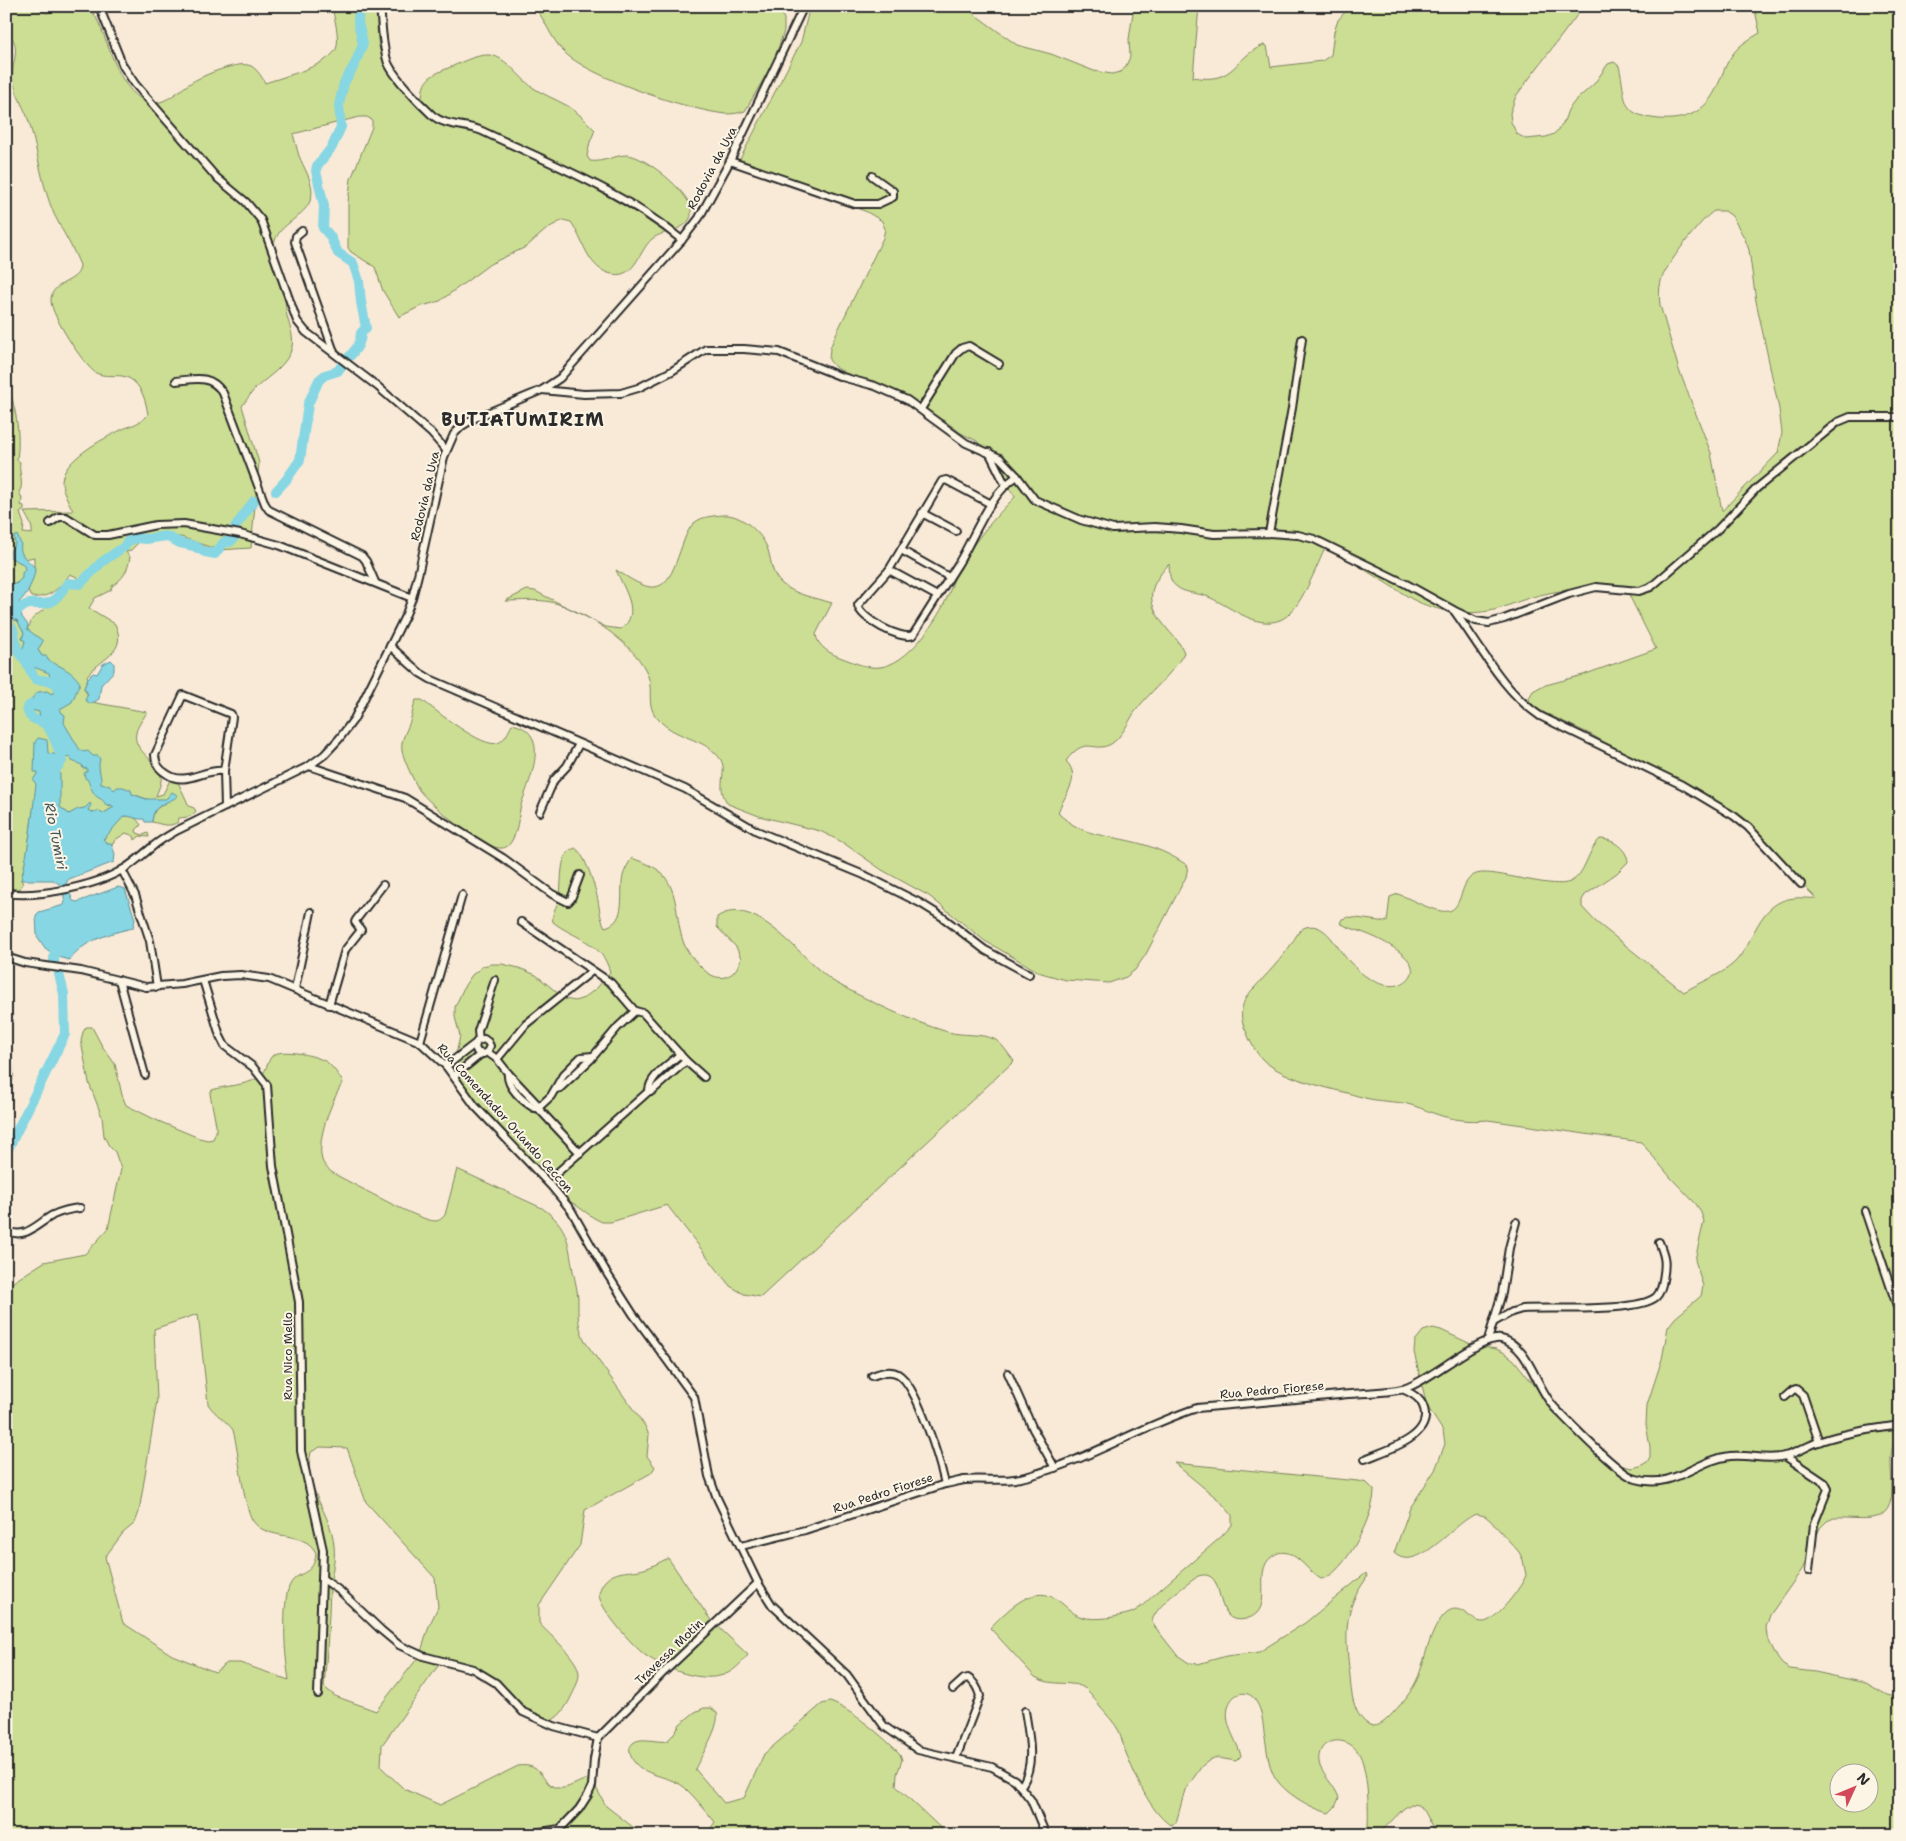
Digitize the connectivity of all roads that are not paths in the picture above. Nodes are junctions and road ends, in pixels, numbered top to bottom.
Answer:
1 (99, 6) edge
2 (380, 6) edge
3 (804, 6) edge
4 (730, 161) junction
5 (872, 176) dead end
6 (302, 231) dead end
7 (682, 240) junction
8 (1302, 339) dead end
9 (335, 353) junction
10 (999, 364) dead end
11 (176, 380) dead end
12 (542, 390) junction
13 (921, 409) junction
14 (1900, 417) edge
15 (446, 450) junction
16 (988, 451) junction
17 (1017, 476) junction
18 (1005, 484) junction
19 (991, 504) junction
20 (922, 513) junction
21 (50, 524) dead end
22 (956, 531) dead end
23 (1269, 533) junction
24 (901, 550) junction
25 (889, 570) junction
26 (949, 577) junction
27 (375, 582) junction
28 (937, 596) junction
29 (412, 598) junction
30 (1455, 611) junction
31 (390, 646) junction
32 (579, 744) junction
33 (309, 766) junction
34 (224, 771) junction
35 (225, 807) junction
36 (540, 812) dead end
37 (122, 870) junction
38 (580, 875) dead end
39 (1802, 884) dead end
40 (383, 885) dead end
41 (6, 893) edge
42 (462, 895) dead end
43 (311, 912) dead end
44 (521, 922) dead end
45 (6, 957) edge
46 (592, 971) junction
47 (1029, 974) dead end
48 (119, 980) junction
49 (203, 980) junction
50 (495, 980) dead end
51 (157, 987) junction
52 (295, 989) junction
53 (329, 1005) junction
54 (636, 1011) junction
55 (420, 1042) junction
56 (478, 1042) junction
57 (6, 1045) edge
58 (484, 1053) junction
59 (680, 1054) junction
60 (457, 1057) junction
61 (497, 1059) junction
62 (686, 1061) junction
63 (446, 1066) junction
64 (466, 1066) junction
65 (145, 1075) dead end
66 (454, 1076) junction
67 (704, 1076) dead end
68 (6, 1088) edge
69 (649, 1091) junction
70 (538, 1108) junction
71 (580, 1153) junction
72 (558, 1172) dead end
73 (80, 1208) dead end
74 (1865, 1211) dead end
75 (1516, 1222) dead end
76 (6, 1230) edge
77 (1659, 1242) dead end
78 (1900, 1315) edge
79 (1494, 1322) junction
80 (1488, 1340) junction
81 (1008, 1373) dead end
82 (872, 1376) dead end
83 (1402, 1389) junction
84 (1786, 1397) dead end
85 (1900, 1425) edge
86 (1819, 1442) junction
87 (1785, 1456) junction
88 (1365, 1459) dead end
89 (1055, 1468) junction
90 (945, 1484) junction
91 (741, 1546) junction
92 (1809, 1571) dead end
93 (323, 1579) junction
94 (758, 1583) junction
95 (953, 1688) dead end
96 (318, 1694) dead end
97 (1025, 1711) dead end
98 (598, 1738) junction
99 (956, 1758) junction
100 (1021, 1786) junction
101 (521, 1835) edge
102 (1046, 1835) edge

1 - 9 street
2 - 7 street
3 - 4 street, Rodovia da Uva
4 - 5 street
4 - 7 street, Rodovia da Uva
6 - 9 street
7 - 12 street, Rodovia da Uva
8 - 23 street
9 - 15 street
10 - 13 street
11 - 27 street
12 - 13 street
12 - 15 street, Rodovia da Uva
13 - 16 street
14 - 30 street
15 - 29 street, Rodovia da Uva
16 - 17 street
16 - 18 street
17 - 18 street
17 - 23 street
18 - 19 street
19 - 20 street
19 - 26 street
20 - 22 street
20 - 24 street
21 - 27 street
23 - 30 street
24 - 25 street
24 - 26 street
25 - 28 street
25 - 28 street
26 - 28 street
27 - 29 street
29 - 31 street, Rodovia da Uva
30 - 39 street
31 - 32 street
31 - 33 street, Rodovia da Uva
32 - 36 street
32 - 47 street
33 - 35 street, Rodovia da Uva
33 - 38 street
34 - 34 street
34 - 35 street
35 - 37 street, Rodovia da Uva
37 - 41 street, Rodovia da Uva
37 - 51 street
40 - 53 street
42 - 55 street
43 - 52 street
44 - 46 street
45 - 48 street, Rua Comendador Orlando Ceccon
46 - 54 street
46 - 61 street
48 - 51 street, Rua Comendador Orlando Ceccon
48 - 65 street
49 - 51 street, Rua Comendador Orlando Ceccon
49 - 52 street, Rua Comendador Orlando Ceccon
49 - 93 street, Rua Nico Mello
50 - 56 street
52 - 53 street, Rua Comendador Orlando Ceccon
53 - 55 street, Rua Comendador Orlando Ceccon
54 - 59 street
54 - 70 street
55 - 63 street, Rua Comendador Orlando Ceccon
56 - 58 street
56 - 58 street
56 - 60 street
57 - 68 street
58 - 61 street
58 - 64 street
59 - 62 street
59 - 69 street
60 - 63 street
60 - 64 street
61 - 70 street
62 - 67 street
62 - 69 street
63 - 66 street, Rua Comendador Orlando Ceccon
64 - 66 street
66 - 91 street, Rua Comendador Orlando Ceccon
69 - 71 street
70 - 71 street
71 - 72 street
73 - 76 street
74 - 78 street
75 - 79 street
77 - 79 street
79 - 80 street
80 - 83 street, Rua Pedro Fiorese
80 - 87 street
81 - 89 street
82 - 90 street
83 - 88 street
83 - 89 street, Rua Pedro Fiorese
84 - 86 street
85 - 86 street
86 - 87 street
87 - 92 street
89 - 90 street, Rua Pedro Fiorese
90 - 91 street, Rua Pedro Fiorese
91 - 94 street, Rua Comendador Orlando Ceccon
93 - 96 street, Rua Nico Mello
93 - 98 street
94 - 98 street, Travessa Motin
94 - 99 street, Rua Comendador Orlando Ceccon
95 - 99 street
97 - 100 street
98 - 101 street
99 - 100 street, Rua Comendador Orlando Ceccon
100 - 102 street, Rua Comendador Orlando Ceccon

